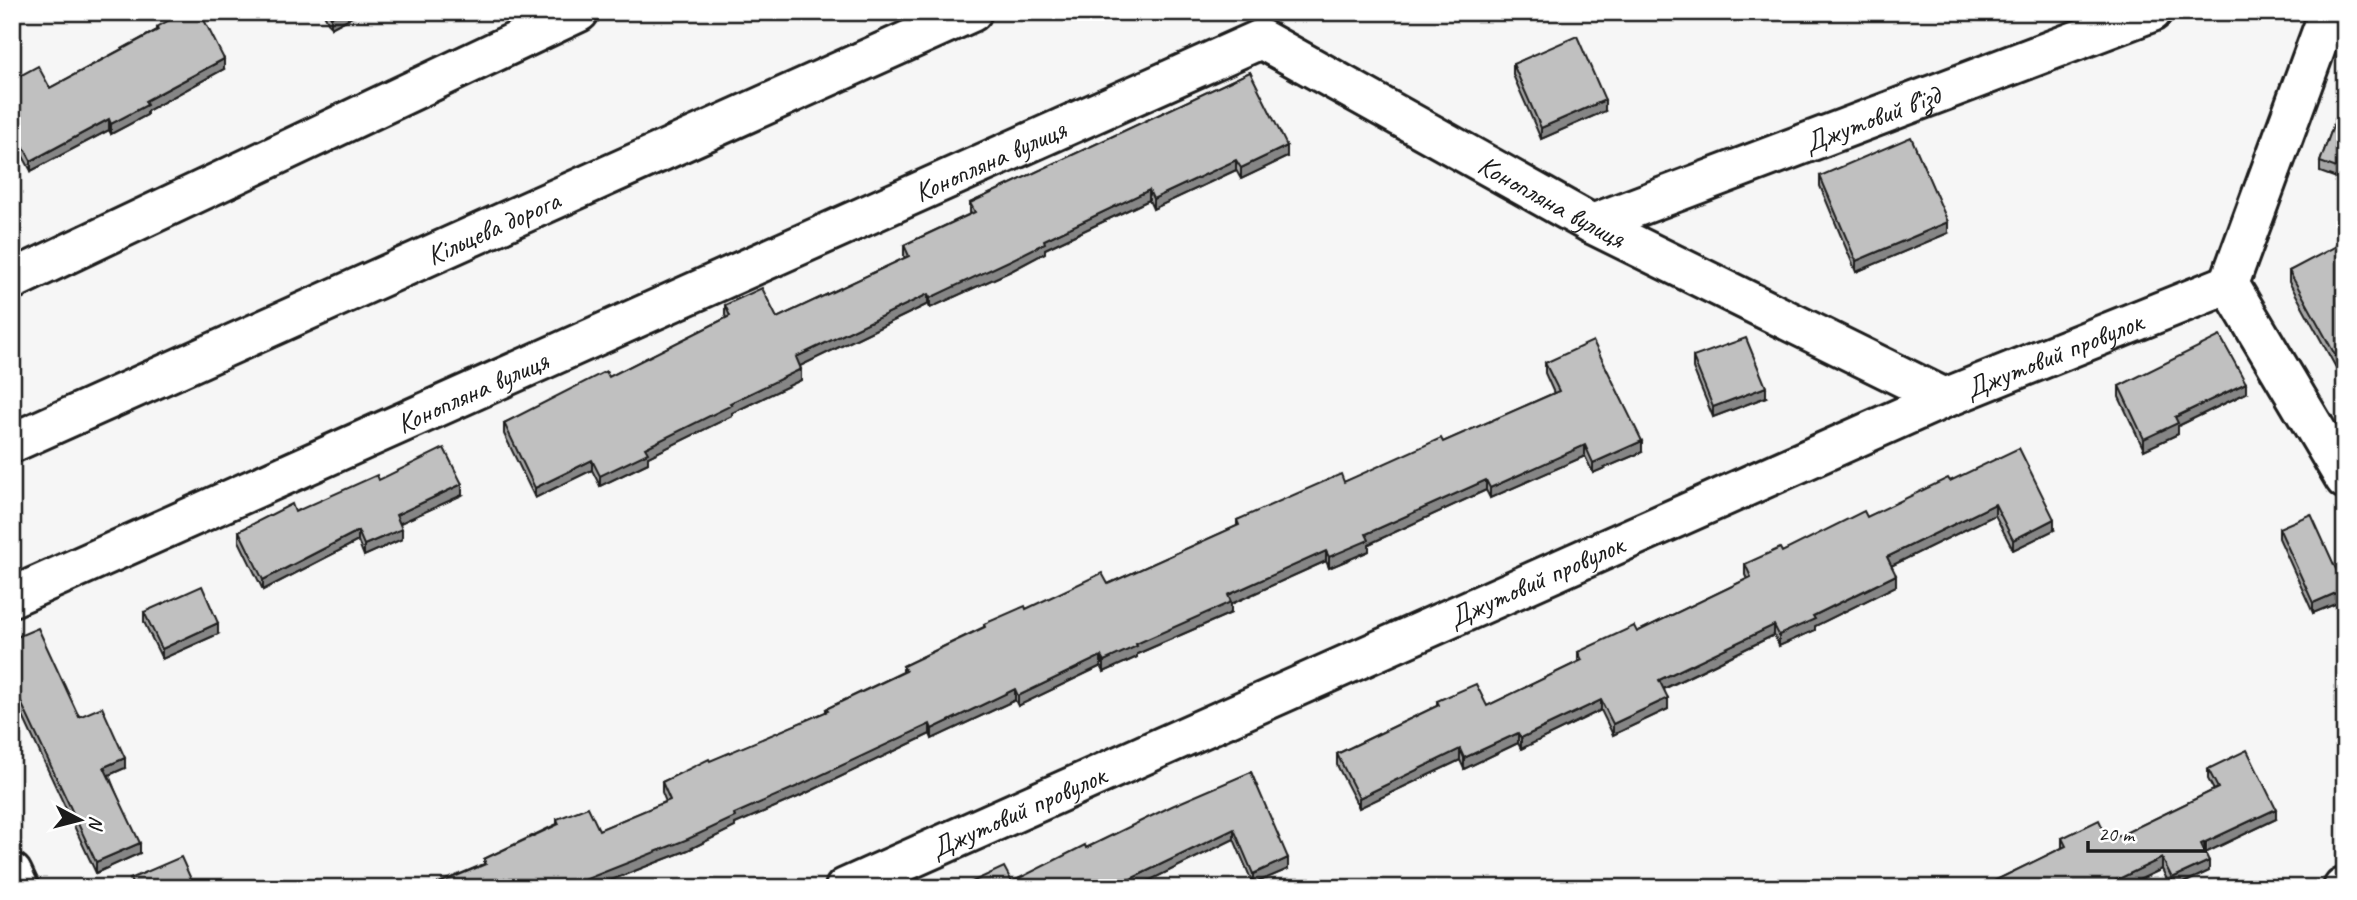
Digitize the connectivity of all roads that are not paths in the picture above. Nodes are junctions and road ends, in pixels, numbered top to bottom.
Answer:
1 (579, 12) edge
2 (972, 12) edge
3 (2151, 12) edge
4 (2329, 12) edge
5 (1592, 224) junction
6 (12, 280) edge
7 (2229, 284) junction
8 (1945, 398) junction
9 (12, 443) edge
10 (2345, 479) edge
11 (12, 597) edge
12 (12, 873) edge
13 (19, 888) edge
14 (845, 888) edge

1 - 6 main road
2 - 9 main road, Кільцева дорога
3 - 5 main road, Джутовий в’їзд
4 - 7 main road
5 - 8 main road, Конопляна вулиця
5 - 11 main road, Конопляна вулиця
7 - 8 main road, Джутовий провулок
7 - 10 main road
8 - 14 main road, Джутовий провулок
12 - 13 main road

